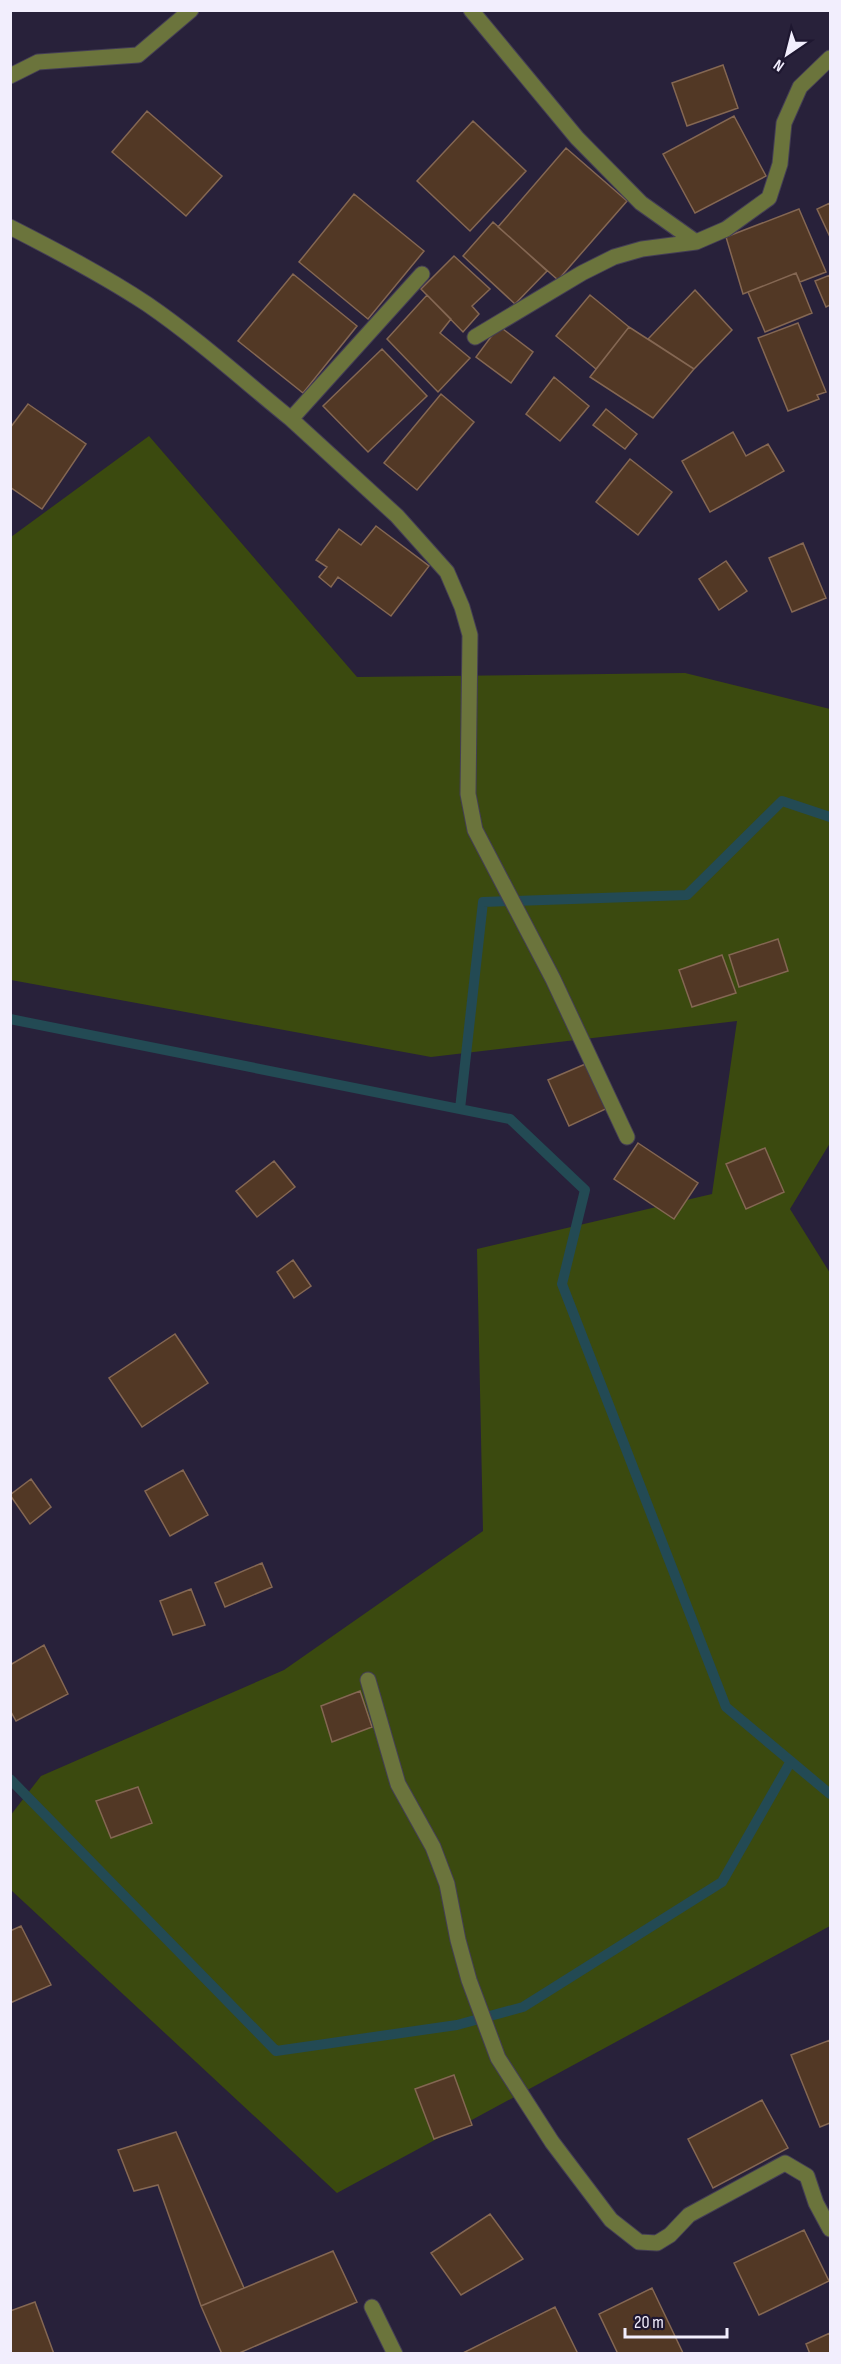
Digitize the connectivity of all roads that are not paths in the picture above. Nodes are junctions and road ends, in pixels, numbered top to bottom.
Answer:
1 (191, 10) edge
2 (471, 10) edge
3 (831, 58) edge
4 (10, 76) edge
5 (10, 227) edge
6 (696, 242) junction
7 (422, 274) dead end
8 (475, 337) dead end
9 (291, 419) junction
10 (627, 1137) dead end
11 (369, 1680) dead end
12 (831, 2229) edge
13 (372, 2307) dead end
14 (395, 2354) edge

1 - 4 street
2 - 6 street
3 - 6 street
5 - 9 street
6 - 8 street
7 - 9 street
9 - 10 street
11 - 12 street
13 - 14 street

